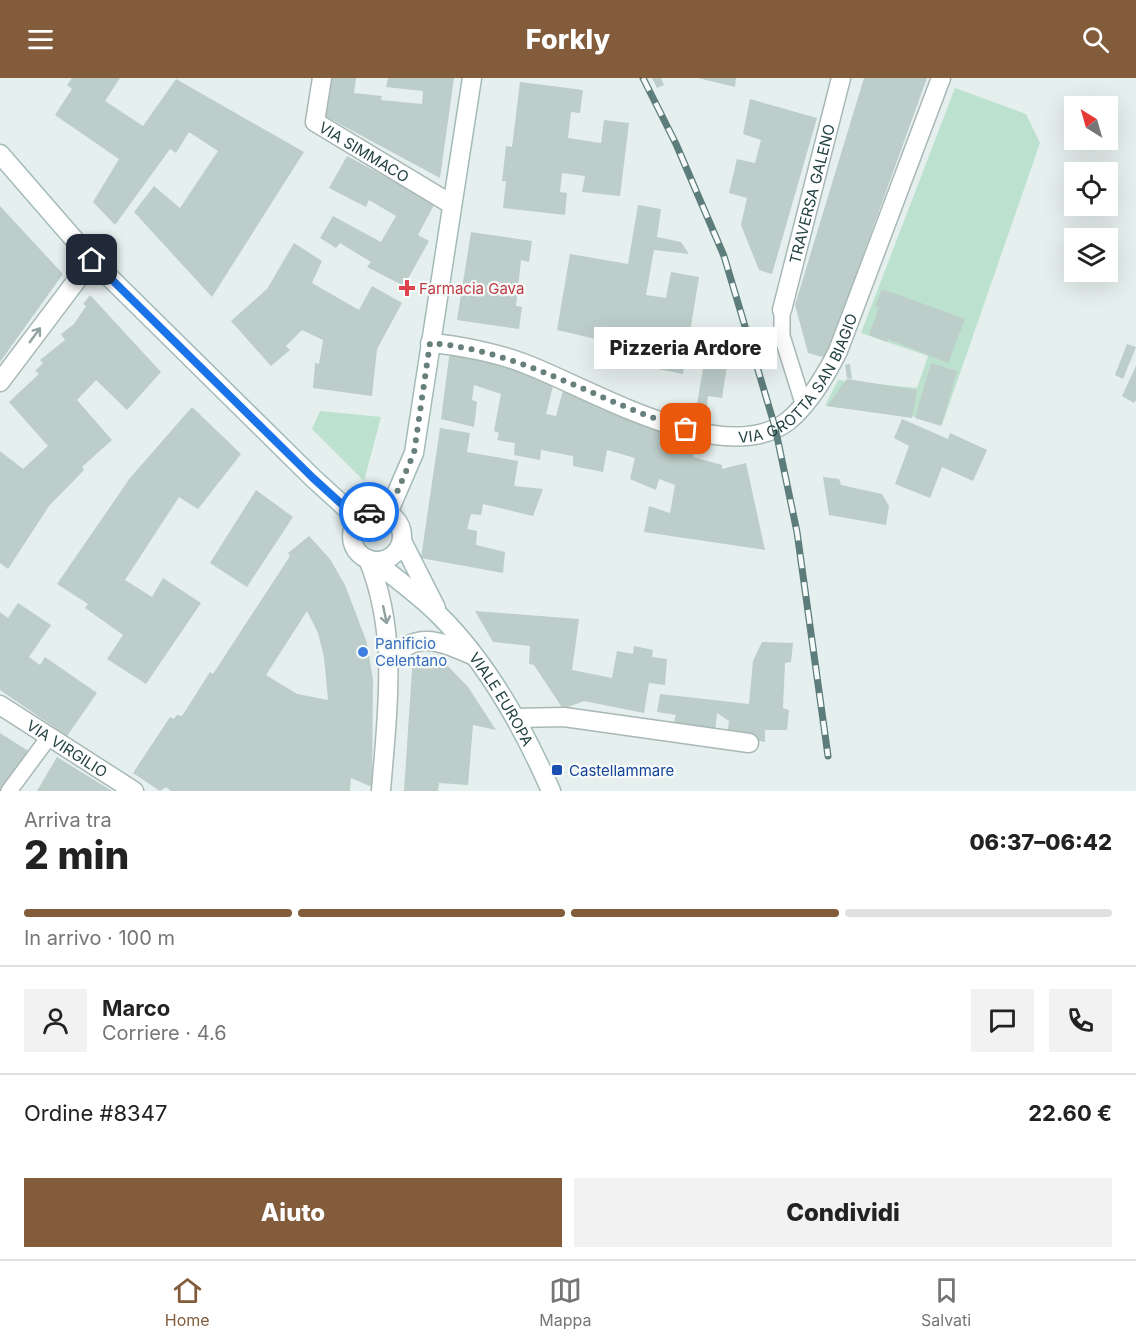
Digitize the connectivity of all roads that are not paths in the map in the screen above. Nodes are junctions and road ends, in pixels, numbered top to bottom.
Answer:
1 (322, 78) edge
2 (472, 78) edge
3 (841, 78) edge
4 (941, 78) edge
5 (0, 154) edge
6 (451, 204) junction
7 (92, 260) junction
8 (782, 310) joint
9 (430, 343) junction
10 (0, 382) edge
11 (804, 402) junction
12 (388, 513) junction
13 (358, 519) junction
14 (402, 541) junction
15 (371, 560) junction
16 (439, 615) junction
17 (472, 655) junction
18 (389, 661) junction
19 (0, 705) edge
20 (516, 718) junction
21 (49, 737) junction
22 (749, 743) dead end
23 (9, 791) edge
24 (134, 791) edge
25 (381, 791) edge
26 (551, 791) edge

1 - 6 street, VIA SIMMACO
2 - 6 street
3 - 8 street, TRAVERSA GALENO
4 - 11 street, VIA GROTTA SAN BIAGIO
5 - 7 street
6 - 9 street
10 -> 7 street
7 - 13 street
8 - 11 street
9 - 11 street, VIA GROTTA SAN BIAGIO
9 - 12 street
12 - 13 street
12 - 14 street
13 - 15 street
14 - 15 street
14 - 16 street
15 - 16 street
15 -> 18 street
16 - 17 street, VIALE EUROPA
17 - 18 street
17 - 20 street, VIALE EUROPA
18 - 25 street
19 - 21 street, VIA VIRGILIO
20 - 22 street
20 - 26 street, VIALE EUROPA
21 - 23 street
21 - 24 street, VIA VIRGILIO

